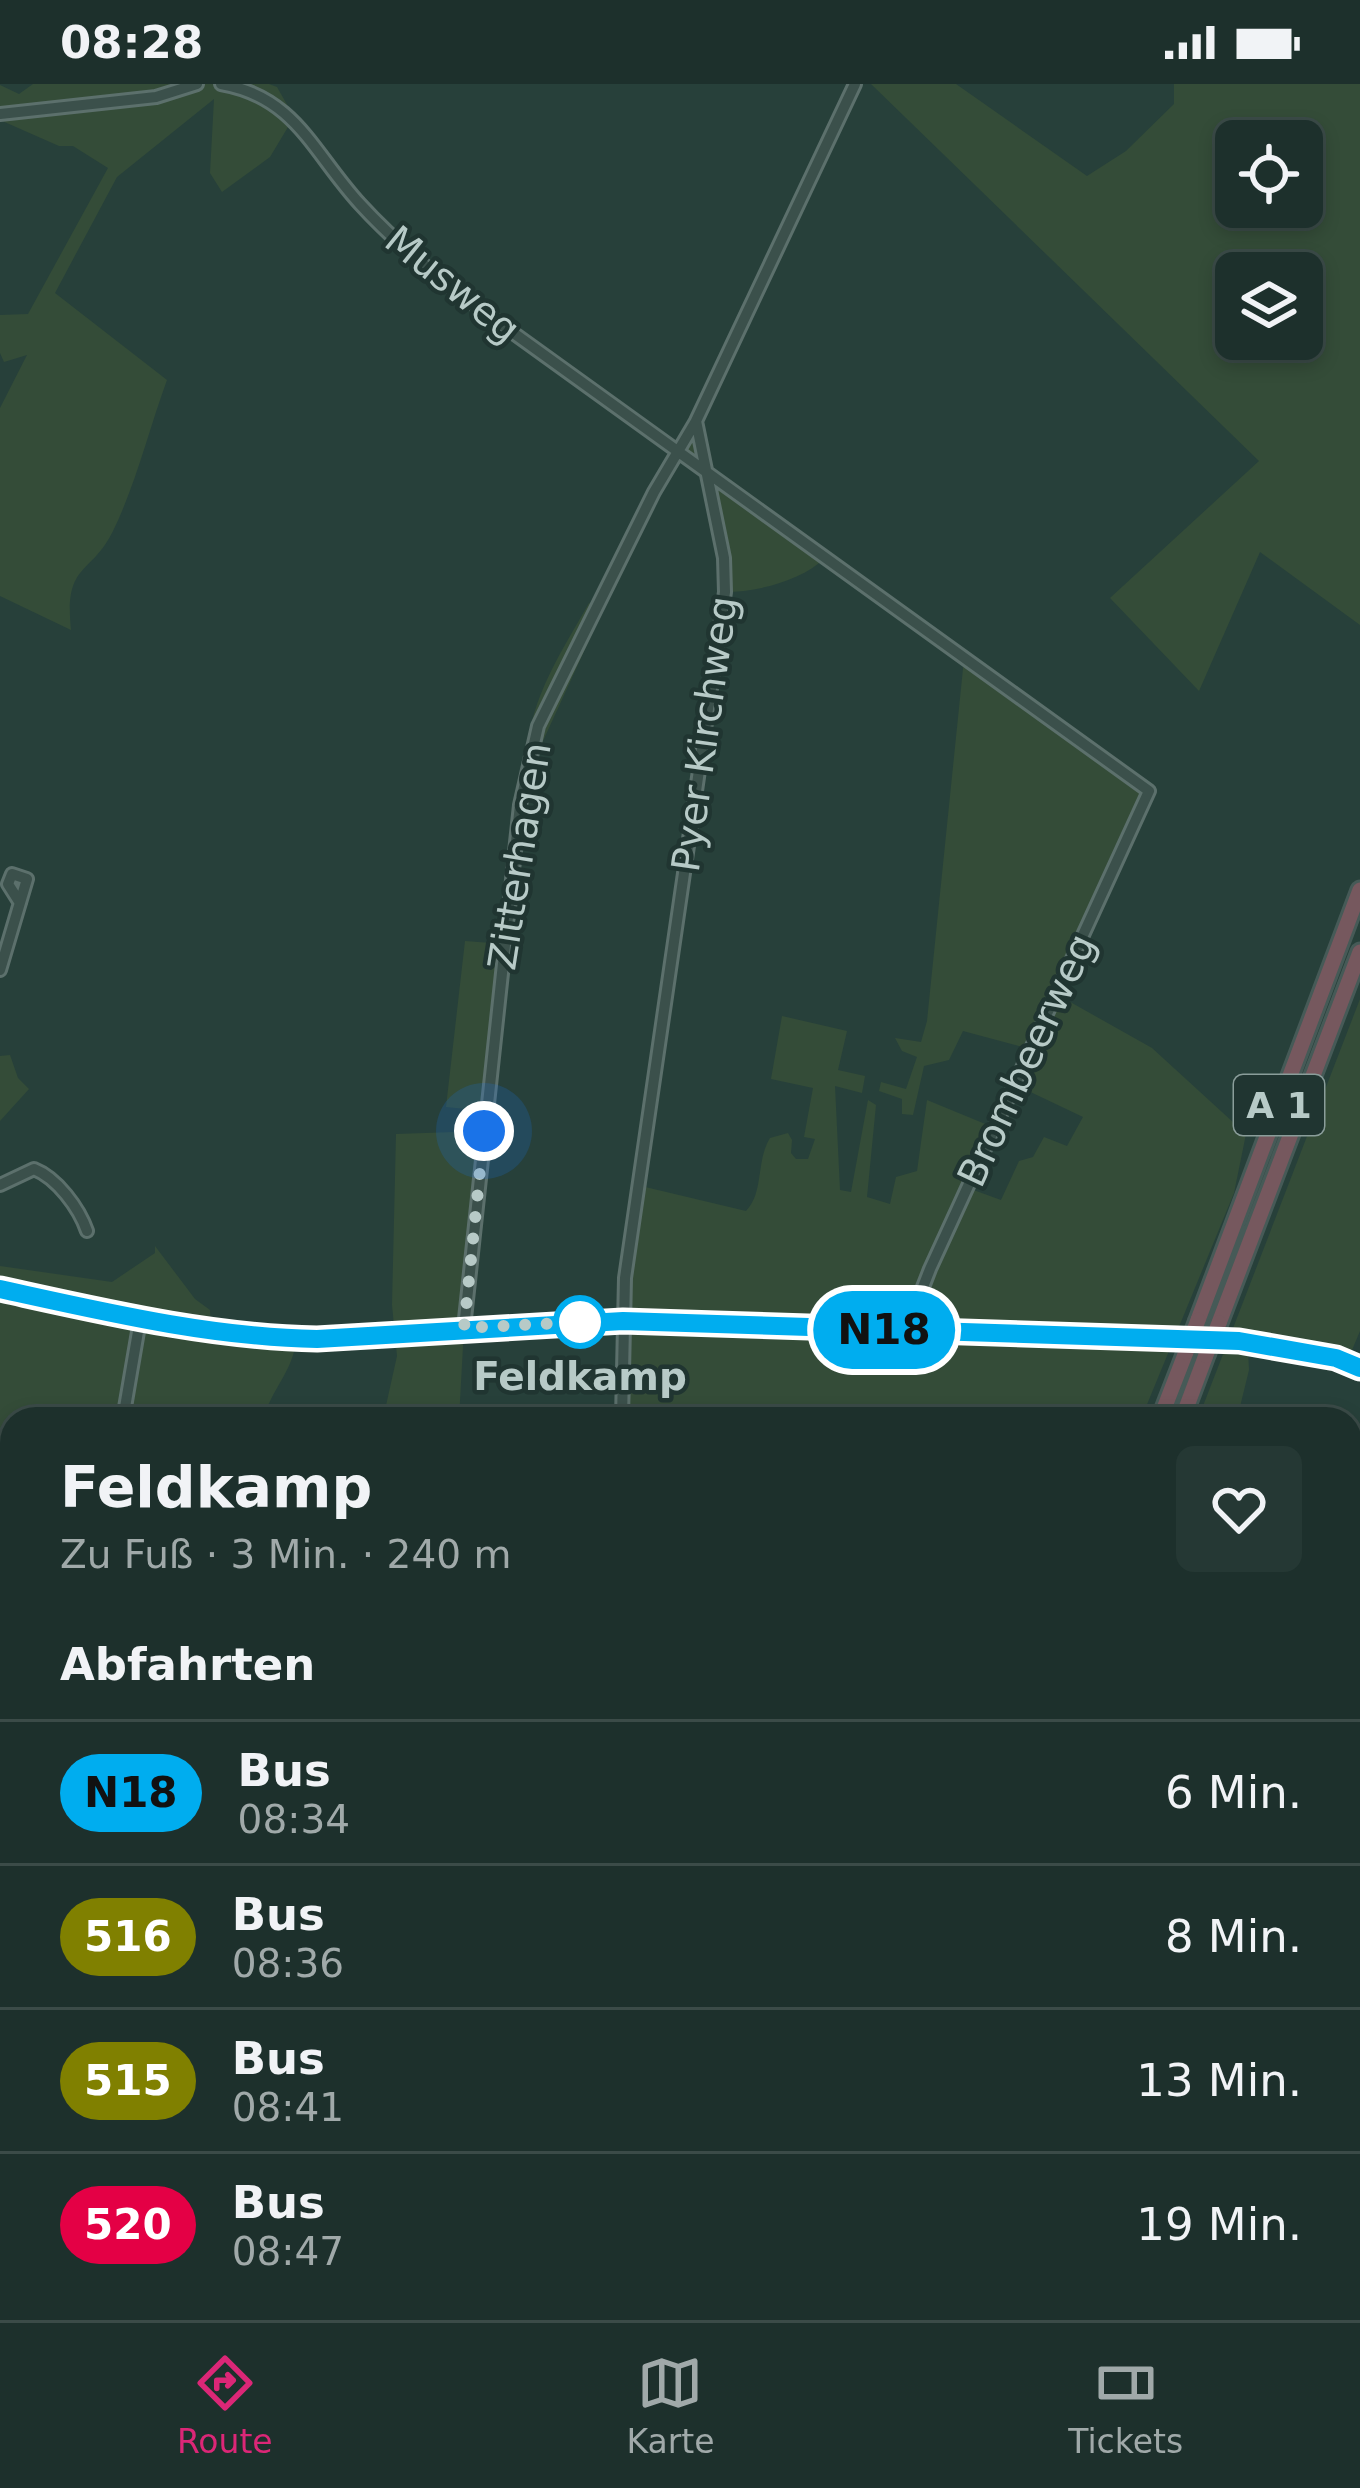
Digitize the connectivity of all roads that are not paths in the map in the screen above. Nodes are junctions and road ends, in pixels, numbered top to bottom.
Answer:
1 (221, 84) edge
2 (855, 84) edge
3 (193, 86) edge
4 (0, 114) edge
5 (696, 421) junction
6 (677, 450) junction
7 (704, 472) junction
8 (1149, 791) joint
9 (1360, 890) edge
10 (20, 903) dead end
11 (1360, 952) edge
12 (0, 970) edge
13 (0, 1185) edge
14 (87, 1231) dead end
15 (0, 1289) edge
16 (140, 1320) junction
17 (623, 1321) junction
18 (464, 1328) junction
19 (907, 1330) junction
20 (1360, 1367) edge
21 (125, 1407) edge
22 (622, 1407) edge
23 (1165, 1407) edge
24 (1187, 1407) edge

1 - 6 street, Musweg
2 - 5 street
3 - 4 street
5 - 6 street, Zitterhagen
5 - 7 street, Pyer Kirchweg
6 - 7 street, Musweg
6 - 18 street, Zitterhagen
7 - 8 street, Musweg
7 - 17 street, Pyer Kirchweg
8 - 19 street, Brombeerweg
9 - 23 highway, A 1, bridge
10 - 12 street
11 - 24 highway, A 1, bridge
13 - 14 street
15 - 16 street
16 - 18 street
16 - 21 street
17 - 18 street
17 - 19 street
17 - 22 street, Pyer Kirchweg
19 - 20 street

